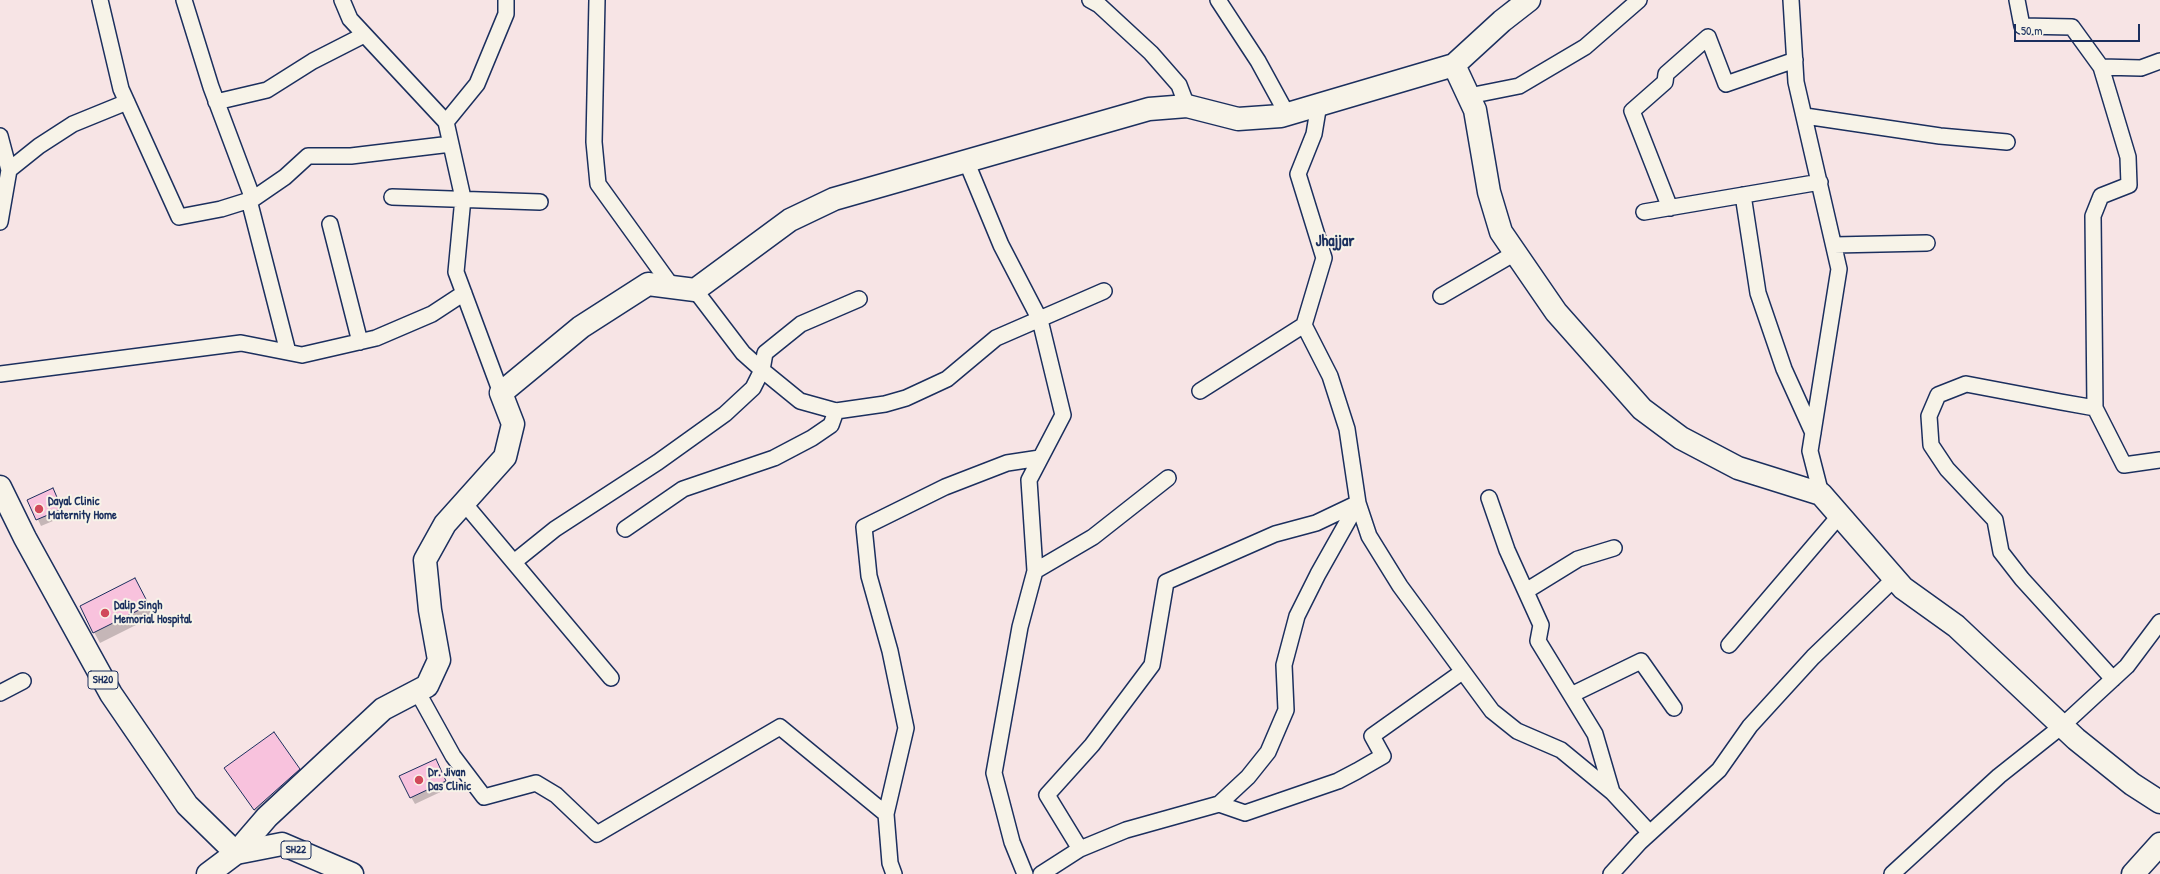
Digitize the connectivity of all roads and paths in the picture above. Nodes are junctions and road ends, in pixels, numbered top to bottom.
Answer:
1 (100, 0) edge
2 (184, 0) edge
3 (342, 0) edge
4 (506, 0) edge
5 (597, 0) edge
6 (1218, 0) edge
7 (1528, 0) edge
8 (1638, 0) edge
9 (1791, 0) edge
10 (2017, 0) edge
11 (1094, 1) edge
12 (364, 35) junction
13 (1795, 60) junction
14 (2160, 61) edge
15 (1454, 65) junction
16 (2101, 67) junction
17 (1469, 96) junction
18 (127, 102) junction
19 (216, 102) junction
20 (1319, 104) junction
21 (1187, 106) junction
22 (1287, 114) junction
23 (1805, 116) junction
24 (446, 122) junction
25 (0, 136) edge
26 (2007, 142) dead end
27 (450, 144) junction
28 (968, 163) junction
29 (9, 170) junction
30 (1820, 182) junction
31 (1743, 195) junction
32 (392, 197) dead end
33 (463, 198) junction
34 (251, 199) junction
35 (540, 202) dead end
36 (1670, 208) junction
37 (1644, 212) dead end
38 (0, 222) edge
39 (330, 224) dead end
40 (1927, 243) dead end
41 (1834, 244) junction
42 (1515, 253) junction
43 (673, 288) junction
44 (695, 290) junction
45 (1104, 291) dead end
46 (464, 293) junction
47 (1440, 296) dead end
48 (859, 299) dead end
49 (1040, 320) junction
50 (1304, 324) junction
51 (360, 342) junction
52 (288, 352) junction
53 (762, 370) junction
54 (0, 374) edge
55 (1200, 391) dead end
56 (501, 394) junction
57 (2095, 408) junction
58 (836, 412) junction
59 (1813, 433) junction
60 (1040, 458) junction
61 (2160, 460) edge
62 (1168, 478) dead end
63 (0, 488) edge
64 (1821, 494) junction
65 (1489, 498) dead end
66 (464, 503) junction
67 (1358, 503) junction
68 (1840, 515) junction
69 (625, 530) dead end
70 (1614, 548) dead end
71 (514, 562) junction
72 (1035, 571) junction
73 (1895, 578) junction
74 (1526, 591) junction
75 (2160, 622) edge
76 (1729, 645) dead end
77 (1462, 672) junction
78 (611, 678) dead end
79 (2112, 680) junction
80 (23, 681) dead end
81 (417, 691) junction
82 (0, 693) edge
83 (1571, 695) junction
84 (1674, 708) dead end
85 (2062, 726) junction
86 (1612, 792) junction
87 (2160, 802) edge
88 (1219, 804) junction
89 (886, 814) junction
90 (1650, 832) junction
91 (2160, 844) edge
92 (1080, 849) junction
93 (236, 853) junction
94 (343, 872) edge
95 (208, 874) edge
96 (894, 874) edge
97 (1025, 874) edge
98 (1041, 874) edge
99 (1612, 874) edge
100 (1892, 874) edge
101 (2133, 874) edge

1 - 18 street
2 - 19 street
3 - 12 street
4 - 24 street
5 - 43 street
6 - 22 street
7 - 15 street
8 - 17 street
9 - 13 street
10 - 16 street
11 - 21 street
12 - 19 street
12 - 24 street
13 - 23 street
13 - 36 street
14 - 16 street
15 - 17 street
15 - 20 street
16 - 57 street
17 - 42 street
18 - 29 street
18 - 34 street
19 - 34 street
20 - 22 street
20 - 50 street
21 - 22 street
21 - 28 street
23 - 26 street
23 - 30 street
24 - 27 street
25 - 29 street
27 - 33 street
27 - 34 street
28 - 44 street
28 - 49 street
29 - 38 street
30 - 31 street
30 - 41 street
31 - 36 street
31 - 59 street
32 - 33 street
33 - 35 street
33 - 46 street
34 - 52 street
36 - 37 street
39 - 51 street
40 - 41 street
41 - 59 street
42 - 47 street
42 - 64 street
43 - 44 street
43 - 56 street
44 - 53 street
45 - 49 street
46 - 51 street
46 - 56 street
48 - 53 street
49 - 58 street
49 - 60 street
50 - 55 street
50 - 67 street
51 - 52 street
52 - 54 street
53 - 58 street
53 - 71 street
56 - 66 street
57 - 61 street
57 - 79 street
58 - 69 street
59 - 64 street
60 - 72 street
60 - 89 street
62 - 72 street
63 - 93 street, SH20
64 - 68 street
65 - 74 street
66 - 71 street
66 - 81 street
67 - 77 street
67 - 88 street
67 - 92 street
68 - 73 street
68 - 76 street
70 - 74 street
71 - 78 street
72 - 97 street
73 - 85 street
73 - 90 street
74 - 83 street
75 - 79 street
77 - 86 street
77 - 88 street
79 - 85 street
80 - 82 street
81 - 89 street
81 - 93 street
83 - 84 street
83 - 86 street
85 - 87 street
85 - 100 street
86 - 90 street
88 - 92 street
89 - 96 street
90 - 99 street
91 - 101 street
92 - 98 street
93 - 94 street, SH22
93 - 95 street

